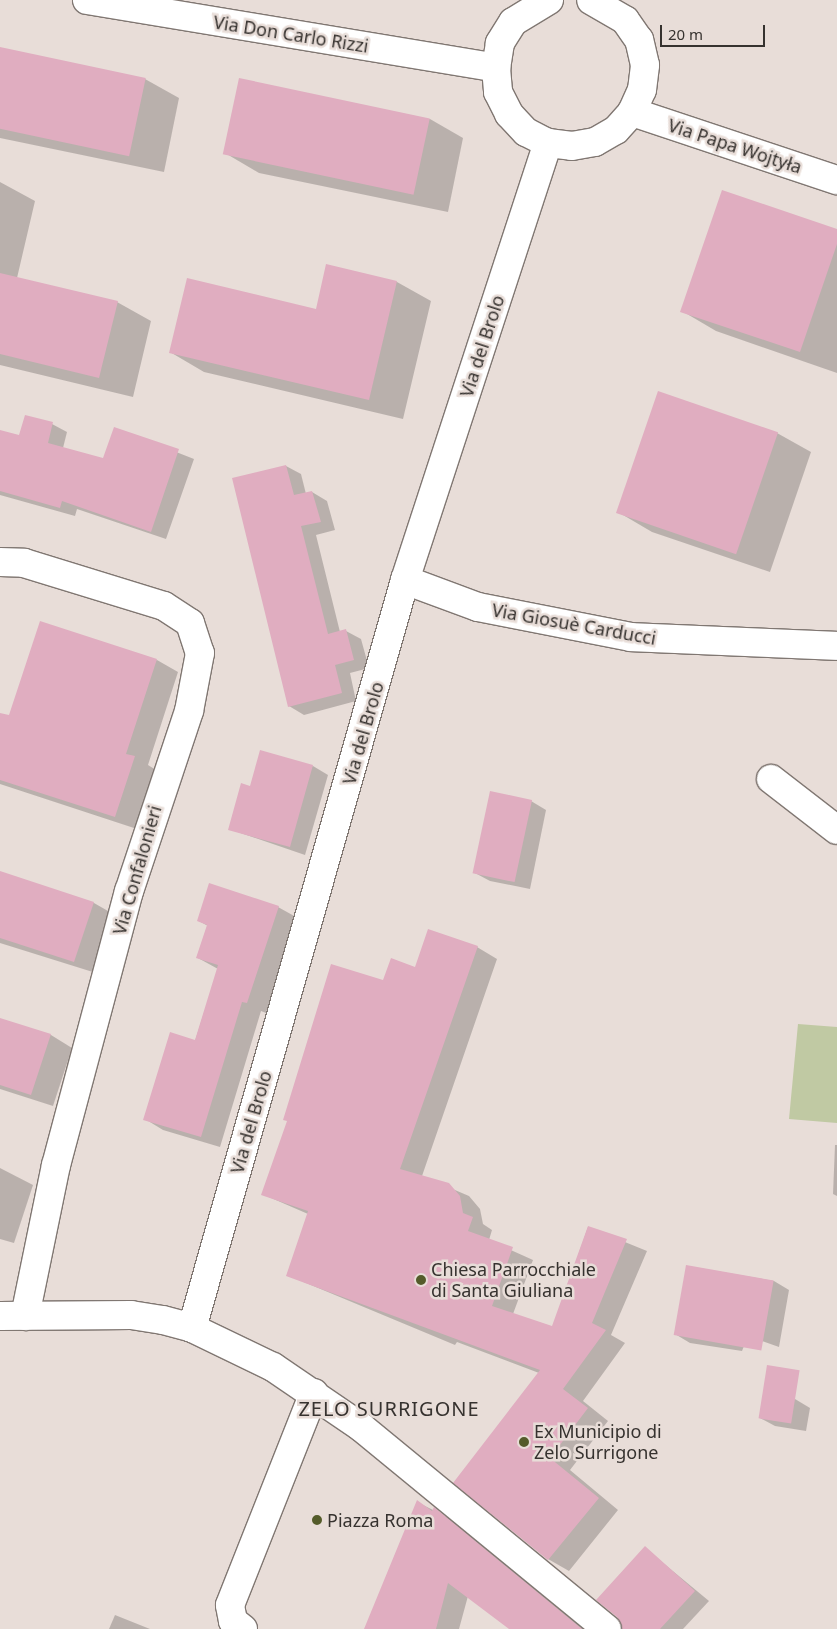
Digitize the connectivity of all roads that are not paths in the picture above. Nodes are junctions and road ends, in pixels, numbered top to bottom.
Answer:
1 (87, 0) edge
2 (549, 0) edge
3 (591, 0) edge
4 (496, 68) junction
5 (632, 112) junction
6 (548, 143) junction
7 (837, 180) edge
8 (0, 562) edge
9 (405, 580) junction
10 (837, 646) edge
11 (771, 779) dead end
12 (837, 830) edge
13 (12, 1316) edge
14 (192, 1328) junction
15 (314, 1393) junction
16 (243, 1629) edge
17 (607, 1629) edge

1 - 4 street, Via Don Carlo Rizzi
2 - 4 street
3 - 5 street
4 - 6 street
5 - 6 street
5 - 7 street, Via Papa Wojtyła
6 - 9 street, Via del Brolo
8 - 13 street, Via Confalonieri
9 - 10 street, Via Giosuè Carducci
9 - 14 street, Via del Brolo
11 - 12 street
13 - 14 street
14 - 15 street
15 - 16 street
15 - 17 street

